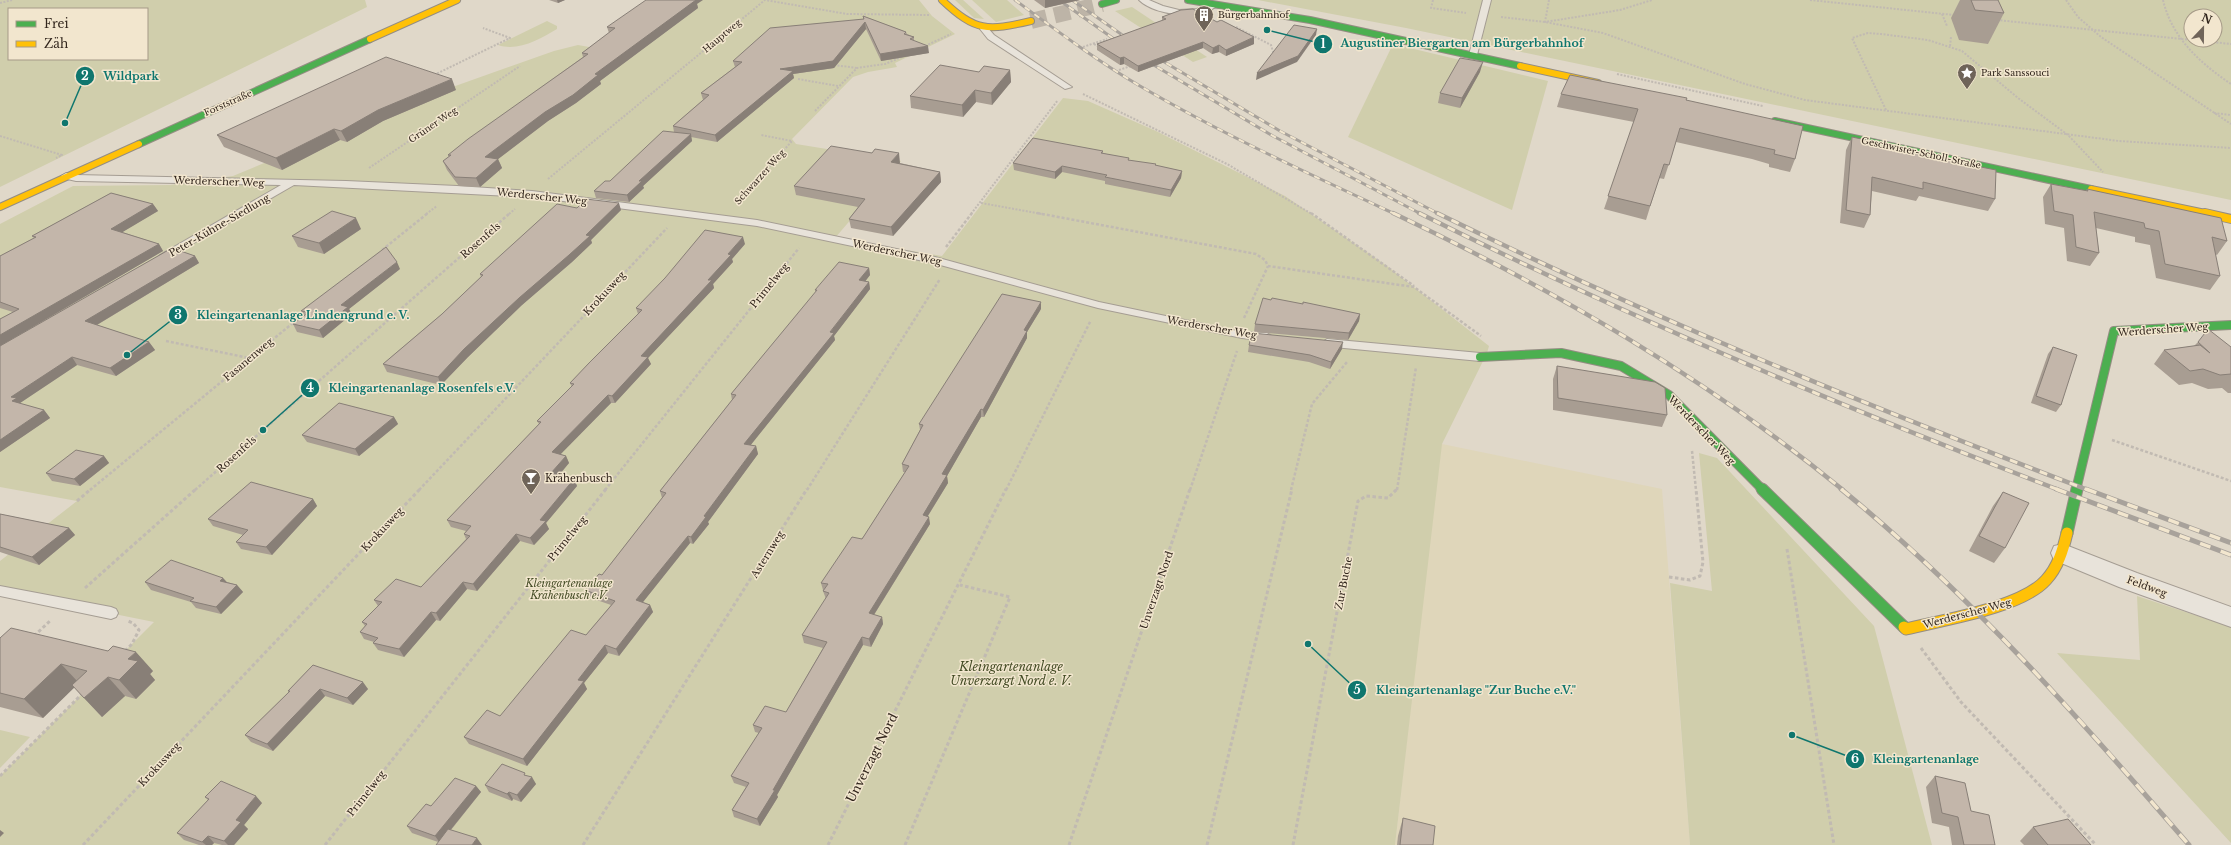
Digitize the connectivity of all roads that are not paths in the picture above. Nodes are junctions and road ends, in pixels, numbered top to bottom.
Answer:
1 (457, 0) edge
2 (942, 0) edge
3 (1116, 0) edge
4 (1143, 0) edge
5 (1188, 0) edge
6 (1487, 0) edge
7 (1102, 4) dead end
8 (1216, 4) junction
9 (1031, 21) tunnel mouth
10 (984, 29) junction
11 (1473, 55) junction
12 (1611, 86) edge
13 (1068, 87) road end
14 (1765, 119) edge
15 (66, 176) junction
16 (292, 183) junction
17 (0, 206) edge
18 (2231, 219) edge
19 (152, 264) edge
20 (2231, 325) edge
21 (1274, 337) edge
22 (1313, 341) edge
23 (1480, 357) joint
24 (2063, 553) junction
25 (0, 591) edge
26 (111, 613) dead end
27 (2231, 617) edge

1 - 15 street, Forststraße
2 - 10 street
3 - 7 street
4 - 8 lane
5 - 8 street
6 - 11 lane
8 - 11 street
9 - 10 street
10 - 13 lane
11 - 12 street
14 - 18 street, Geschwister-Scholl-Straße
15 - 16 lane, Werderscher Weg
15 - 17 street, Forststraße
16 - 19 lane, Peter-Kühne-Siedlung
16 - 21 lane, Werderscher Weg
20 - 24 street, Werderscher Weg
22 - 23 lane, Werderscher Weg
23 - 24 street, Werderscher Weg
24 - 27 street, Feldweg
25 - 26 lane

